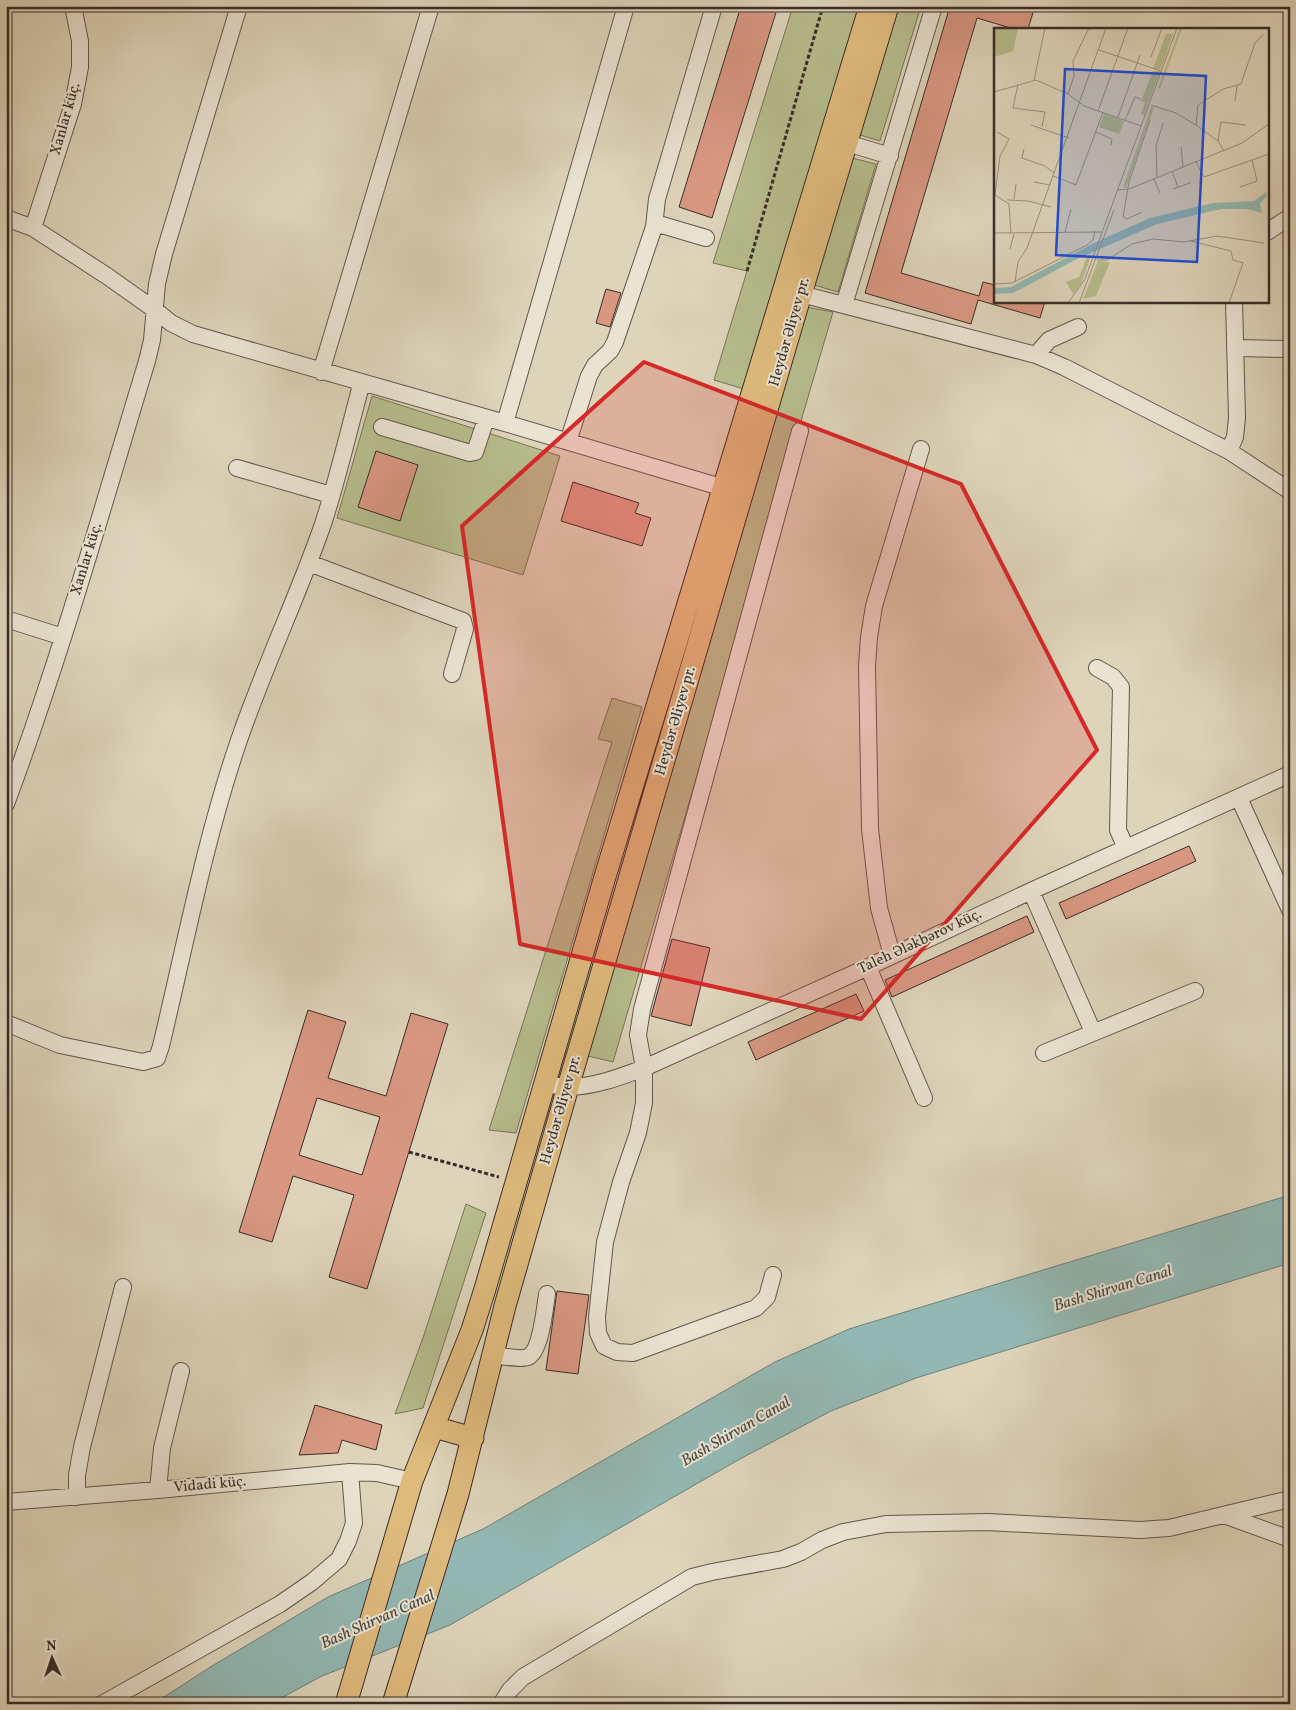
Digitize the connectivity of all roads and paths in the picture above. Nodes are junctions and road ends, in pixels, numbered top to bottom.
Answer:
1 (73, 6) edge
2 (239, 6) edge
3 (431, 6) edge
4 (626, 6) edge
5 (714, 6) edge
6 (823, 6) edge
7 (870, 6) edge
8 (888, 6) edge
9 (934, 6) edge
10 (846, 144) junction
11 (890, 156) junction
12 (1290, 217) edge
13 (6, 218) edge
14 (654, 227) junction
15 (33, 228) junction
16 (1268, 231) edge
17 (706, 238) dead end
18 (747, 271) dead end
19 (801, 294) junction
20 (1234, 302) edge
21 (844, 305) junction
22 (155, 310) junction
23 (1078, 327) dead end
24 (1235, 348) junction
25 (1290, 349) edge
26 (1036, 355) junction
27 (321, 372) junction
28 (362, 382) junction
29 (486, 419) junction
30 (505, 423) junction
31 (382, 427) dead end
32 (800, 431) dead end
33 (568, 442) junction
34 (921, 448) dead end
35 (1229, 451) junction
36 (237, 468) dead end
37 (724, 488) junction
38 (1290, 491) edge
39 (331, 495) junction
40 (309, 563) junction
41 (6, 619) edge
42 (64, 637) junction
43 (1097, 668) dead end
44 (452, 674) dead end
45 (1290, 774) edge
46 (1239, 798) junction
47 (6, 804) edge
48 (1126, 848) junction
49 (1031, 891) junction
50 (1290, 910) edge
51 (892, 955) junction
52 (868, 967) junction
53 (1195, 991) dead end
54 (6, 1023) edge
55 (1093, 1032) junction
56 (1044, 1053) dead end
57 (644, 1068) junction
58 (544, 1084) junction
59 (568, 1087) junction
60 (924, 1098) dead end
61 (409, 1152) dead end
62 (516, 1182) junction
63 (773, 1275) dead end
64 (123, 1287) dead end
65 (547, 1294) dead end
66 (493, 1355) junction
67 (181, 1371) dead end
68 (434, 1427) junction
69 (473, 1438) junction
70 (350, 1472) junction
71 (412, 1482) junction
72 (158, 1490) junction
73 (77, 1496) junction
74 (1290, 1499) edge
75 (6, 1502) edge
76 (1224, 1515) junction
77 (1290, 1539) edge
78 (394, 1701) edge
79 (102, 1704) edge
80 (346, 1704) edge
81 (501, 1704) edge

1 - 15 street, Xanlar küç.
2 - 22 street, Xanlar küç.
3 - 27 street
4 - 30 street
5 - 14 street
6 - 18 path
7 - 37 main road, Heydər Əliyev pr.
8 - 10 main road, Heydər Əliyev pr.
9 - 11 street
10 - 11 street
10 - 19 main road, Heydər Əliyev pr.
11 - 21 street
12 - 16 street
13 - 15 street
14 - 17 street
14 - 33 street
15 - 22 street
19 - 21 street
19 - 59 main road, Heydər Əliyev pr.
20 - 24 street
21 - 26 street
22 - 27 street
22 - 42 street, Xanlar küç.
23 - 26 street
24 - 25 street
24 - 35 street
26 - 35 street
27 - 28 street
28 - 29 street
28 - 39 street
29 - 30 street
29 - 31 street
30 - 33 street
32 - 57 street
33 - 37 street
34 - 51 street
35 - 38 street
36 - 39 street
37 - 58 main road, Heydər Əliyev pr.
39 - 40 street
40 - 44 street
40 - 54 street
41 - 42 street
42 - 47 street, Xanlar küç.
43 - 48 street
45 - 46 street, Taleh Ələkbərov küç.
46 - 48 street, Taleh Ələkbərov küç.
46 - 50 street
48 - 49 street, Taleh Ələkbərov küç.
49 - 51 street, Taleh Ələkbərov küç.
49 - 55 street
51 - 52 street, Taleh Ələkbərov küç.
52 - 57 street, Taleh Ələkbərov küç.
52 - 60 street
53 - 55 street
55 - 56 street
57 - 59 street, Taleh Ələkbərov küç.
57 - 63 street
58 - 59 street, Taleh Ələkbərov küç.
58 - 62 main road, Heydər Əliyev pr.
59 - 66 main road, Heydər Əliyev pr.
61 - 62 path
62 - 68 main road, Heydər Əliyev pr.
64 - 73 street
65 - 66 street
66 - 69 main road, Heydər Əliyev pr.
67 - 72 street
68 - 69 main road
68 - 71 main road, Heydər Əliyev pr.
69 - 78 main road, Heydər Əliyev pr.
70 - 71 street, Vidadi küç.
70 - 72 street, Vidadi küç.
70 - 79 street
71 - 80 main road, Heydər Əliyev pr.
72 - 73 street, Vidadi küç.
73 - 75 street, Vidadi küç.
74 - 76 street
76 - 77 street
76 - 81 street

